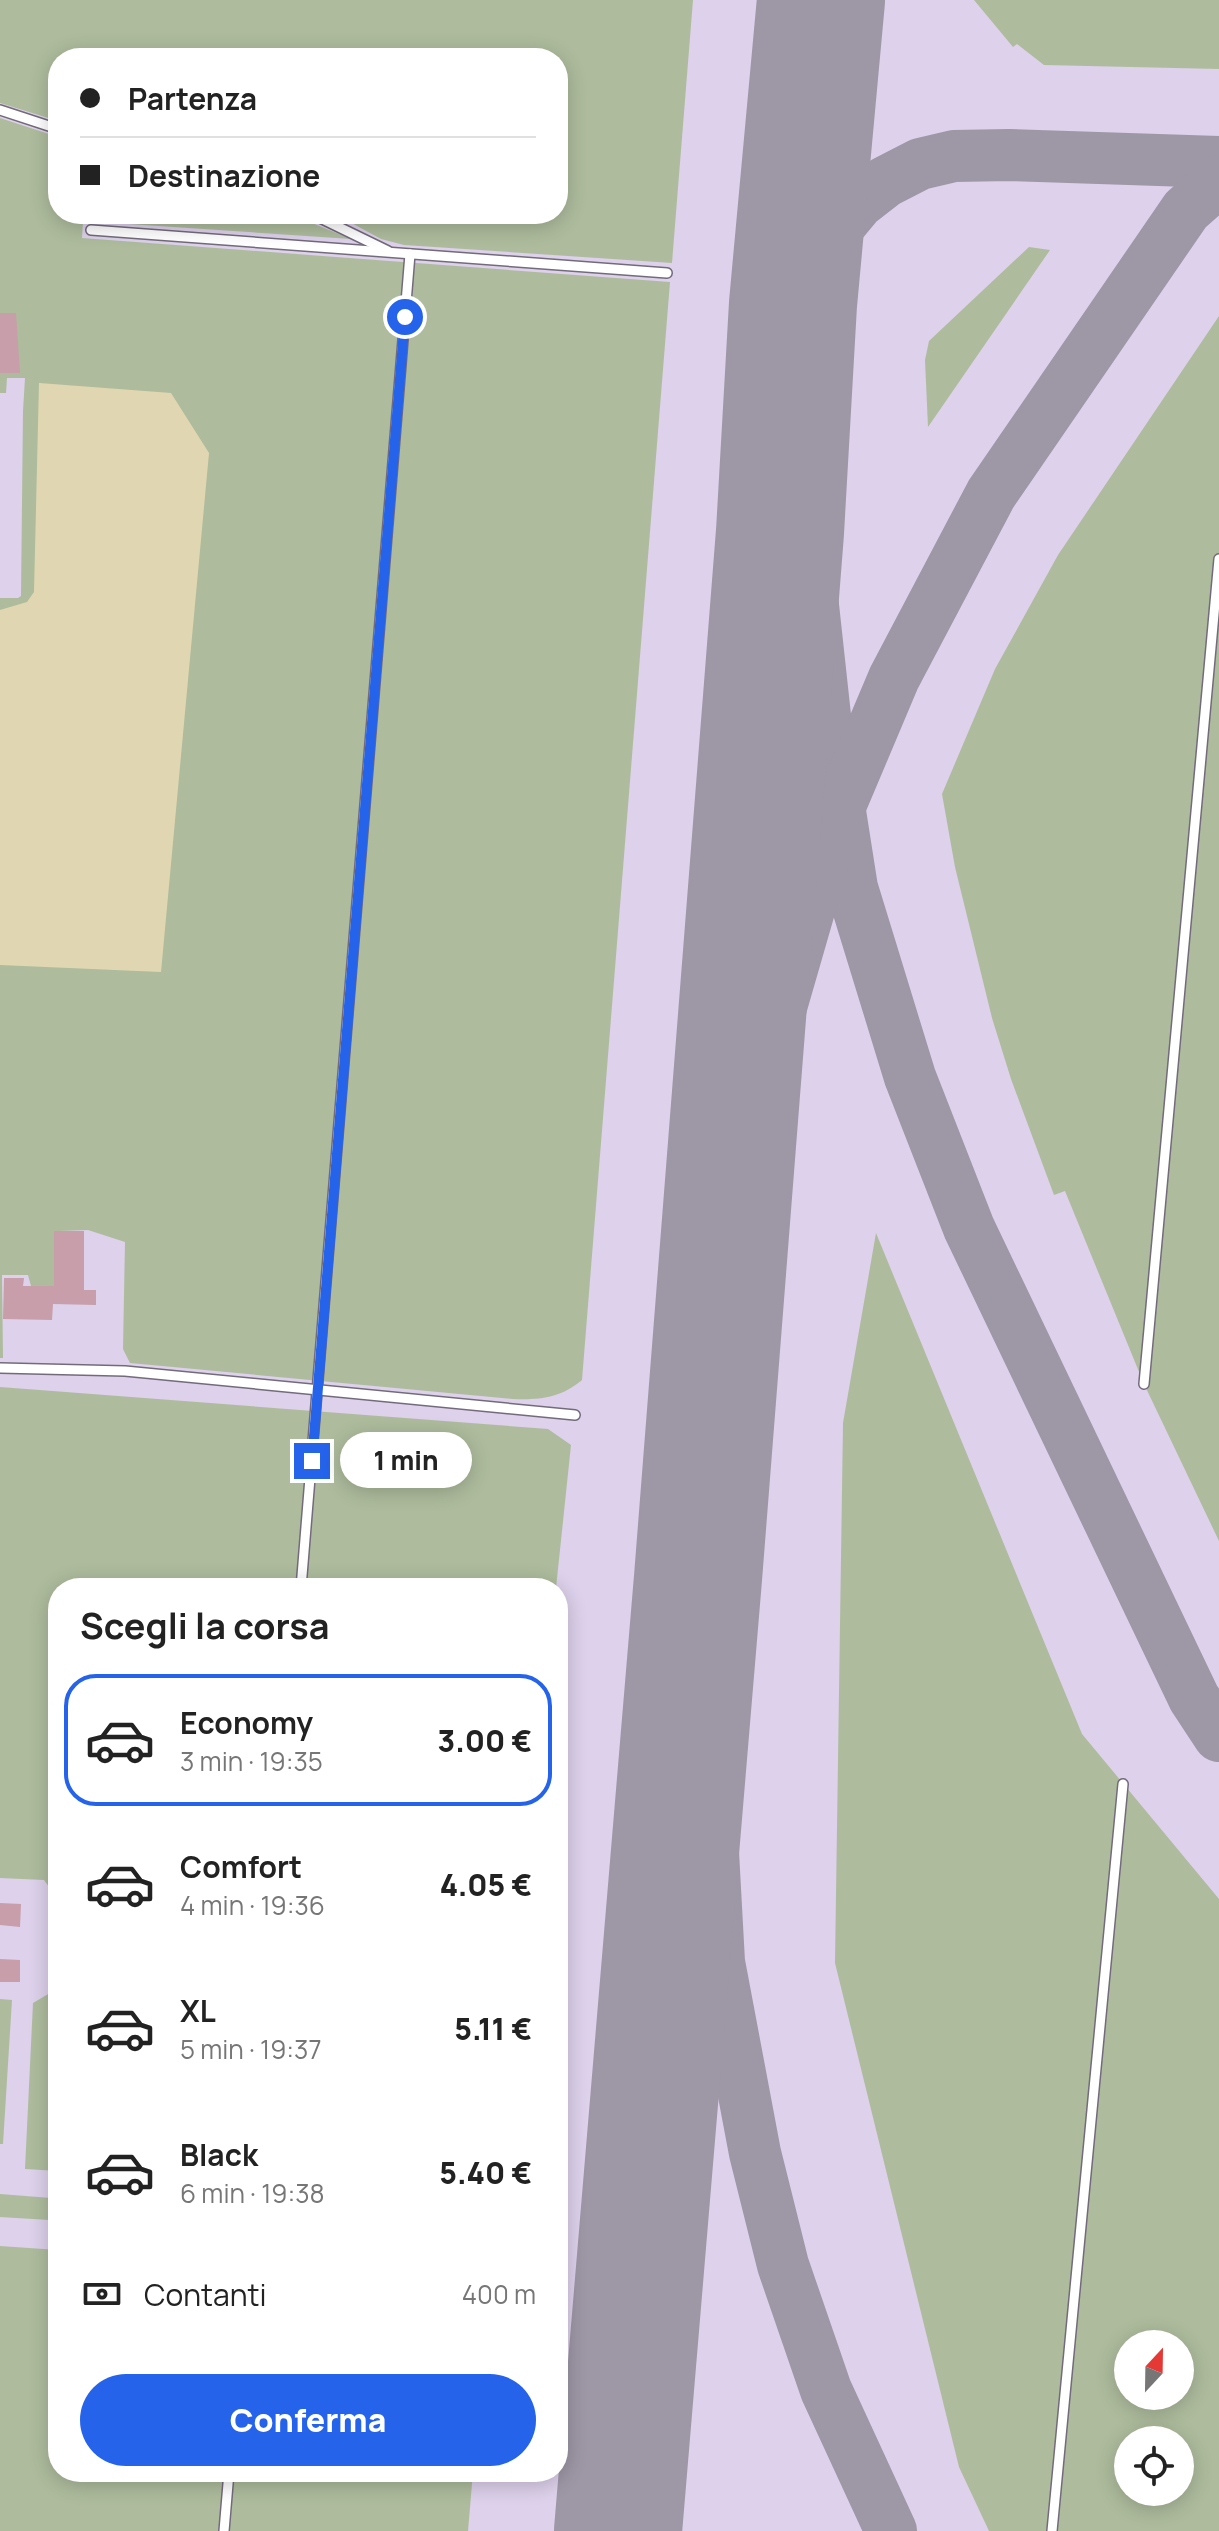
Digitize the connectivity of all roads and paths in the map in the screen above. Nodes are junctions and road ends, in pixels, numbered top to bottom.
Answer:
1 (0, 110) edge
2 (48, 126) edge
3 (333, 224) edge
4 (91, 230) dead end
5 (391, 252) junction
6 (410, 254) junction
7 (667, 273) dead end
8 (1219, 559) edge
9 (0, 1368) edge
10 (1144, 1384) dead end
11 (575, 1415) dead end
12 (302, 1578) edge
13 (1123, 1784) dead end
14 (228, 2482) edge
15 (224, 2531) edge
16 (1052, 2531) edge

1 - 2 lane
3 - 5 lane
4 - 5 lane
5 - 6 lane
6 - 7 lane
6 - 12 lane
8 - 10 lane
9 - 11 lane
13 - 16 lane
14 - 15 lane

